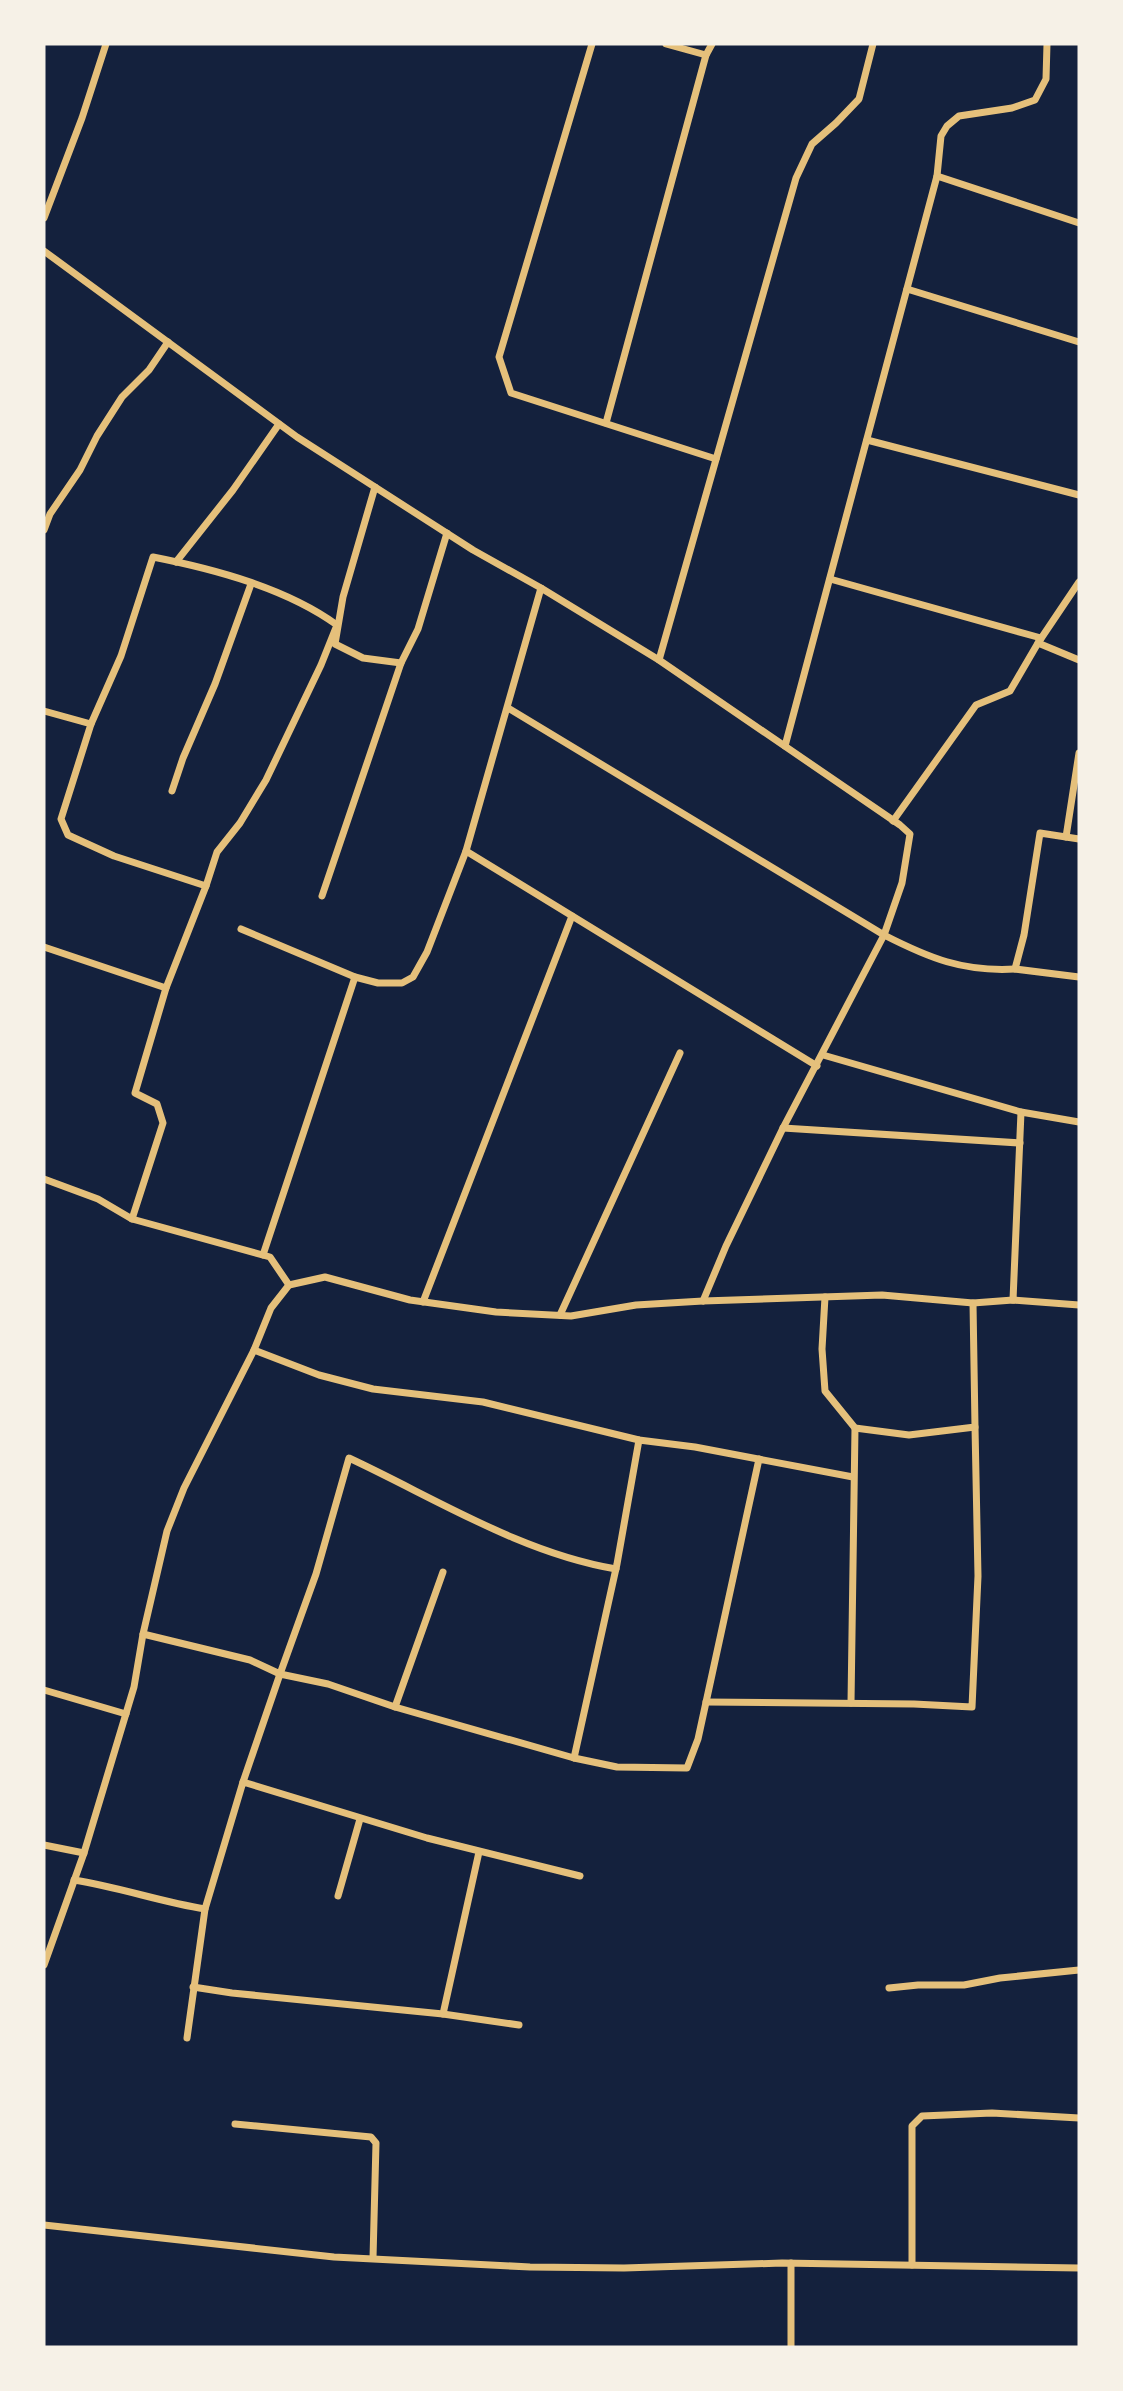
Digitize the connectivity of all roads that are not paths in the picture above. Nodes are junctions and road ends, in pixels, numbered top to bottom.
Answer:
1 (106, 44) edge
2 (592, 44) edge
3 (666, 44) edge
4 (712, 44) edge
5 (873, 44) edge
6 (1047, 44) edge
7 (706, 55) junction
8 (937, 176) junction
9 (44, 218) edge
10 (1079, 223) edge
11 (44, 251) edge
12 (907, 289) junction
13 (168, 342) junction
14 (1079, 342) edge
15 (279, 424) junction
16 (606, 424) junction
17 (867, 440) junction
18 (716, 459) junction
19 (375, 487) junction
20 (1079, 495) edge
21 (44, 530) edge
22 (447, 533) junction
23 (176, 562) junction
24 (830, 579) junction
25 (1079, 582) edge
26 (251, 583) junction
27 (541, 588) junction
28 (337, 625) junction
29 (1040, 640) junction
30 (659, 660) junction
31 (1079, 660) edge
32 (401, 663) junction
33 (508, 708) junction
34 (44, 711) edge
35 (91, 724) junction
36 (785, 746) junction
37 (1079, 753) edge
38 (172, 791) dead end
39 (893, 821) junction
40 (1066, 837) junction
41 (1079, 839) edge
42 (466, 851) junction
43 (206, 886) junction
44 (322, 896) dead end
45 (572, 916) junction
46 (241, 929) dead end
47 (884, 935) junction
48 (44, 947) edge
49 (1015, 969) junction
50 (355, 977) junction
51 (1079, 977) edge
52 (166, 988) junction
53 (680, 1053) dead end
54 (822, 1055) junction
55 (817, 1066) junction
56 (1021, 1112) junction
57 (1079, 1122) edge
58 (783, 1128) junction
59 (1020, 1143) junction
60 (44, 1179) edge
61 (132, 1219) junction
62 (263, 1255) junction
63 (289, 1285) junction
64 (825, 1297) junction
65 (1013, 1300) junction
66 (703, 1301) junction
67 (424, 1302) junction
68 (973, 1303) junction
69 (1079, 1306) edge
70 (560, 1315) junction
71 (254, 1350) junction
72 (975, 1427) junction
73 (855, 1429) junction
74 (639, 1440) junction
75 (759, 1459) junction
76 (853, 1476) junction
77 (616, 1569) junction
78 (443, 1572) dead end
79 (143, 1634) junction
80 (280, 1674) junction
81 (44, 1690) edge
82 (706, 1702) junction
83 (851, 1703) junction
84 (395, 1707) junction
85 (126, 1714) junction
86 (574, 1758) junction
87 (243, 1782) junction
88 (360, 1819) junction
89 (44, 1845) edge
90 (479, 1852) junction
91 (84, 1853) junction
92 (580, 1876) dead end
93 (75, 1880) junction
94 (338, 1896) dead end
95 (205, 1909) junction
96 (44, 1965) edge
97 (1079, 1970) edge
98 (193, 1987) junction
99 (889, 1988) dead end
100 (443, 2014) junction
101 (519, 2025) dead end
102 (187, 2038) dead end
103 (1079, 2118) edge
104 (235, 2124) dead end
105 (44, 2225) edge
106 (373, 2258) junction
107 (791, 2263) junction
108 (912, 2265) junction
109 (1079, 2268) edge
110 (791, 2347) edge

1 - 9 street
2 - 16 street
3 - 7 street
4 - 7 street
5 - 18 street
6 - 8 street
7 - 16 street
8 - 10 street
8 - 12 street
11 - 13 street
12 - 14 street
12 - 17 street
13 - 15 street
13 - 21 street
15 - 19 street
15 - 23 street
16 - 18 street
17 - 20 street
17 - 24 street
18 - 30 street
19 - 22 street
19 - 28 street
22 - 27 street
22 - 32 street
23 - 26 street
23 - 35 street
24 - 29 street
24 - 36 street
25 - 29 street
26 - 28 street
26 - 38 street
27 - 30 street
27 - 33 street
28 - 32 street
28 - 43 street
29 - 31 street
29 - 39 street
30 - 36 street
32 - 44 street
33 - 42 street
33 - 47 street
34 - 35 street
35 - 43 street
36 - 39 street
37 - 40 street
39 - 47 street
40 - 41 street
40 - 49 street
42 - 45 street
42 - 50 street
43 - 52 street
45 - 55 street
45 - 67 street
46 - 50 street
47 - 49 street
47 - 54 street
48 - 52 street
49 - 51 street
50 - 62 street
52 - 61 street
53 - 70 street
54 - 55 street
54 - 56 street
55 - 58 street
56 - 57 street
56 - 59 street
58 - 59 street
58 - 66 street
59 - 65 street
60 - 61 street
61 - 62 street
62 - 63 street
63 - 67 street
63 - 71 street
64 - 66 street
64 - 68 street
64 - 73 street
65 - 68 street
65 - 69 street
66 - 70 street
67 - 70 street
68 - 72 street
71 - 74 street
71 - 79 street
72 - 73 street
72 - 83 street
73 - 76 street
74 - 75 street
74 - 77 street
75 - 76 street
75 - 82 street
76 - 83 street
77 - 80 street
77 - 86 street
78 - 84 street
79 - 80 street
79 - 85 street
80 - 84 street
80 - 87 street
81 - 85 street
82 - 83 street
82 - 86 street
84 - 86 street
85 - 91 street
87 - 88 street
87 - 95 street
88 - 90 street
88 - 94 street
89 - 91 street
90 - 92 street
90 - 100 street
91 - 93 street
93 - 95 street
93 - 96 street
95 - 98 street
97 - 99 street
98 - 100 street
98 - 102 street
100 - 101 street
103 - 108 street
104 - 106 street
105 - 106 street
106 - 107 street
107 - 108 street
107 - 110 street
108 - 109 street

